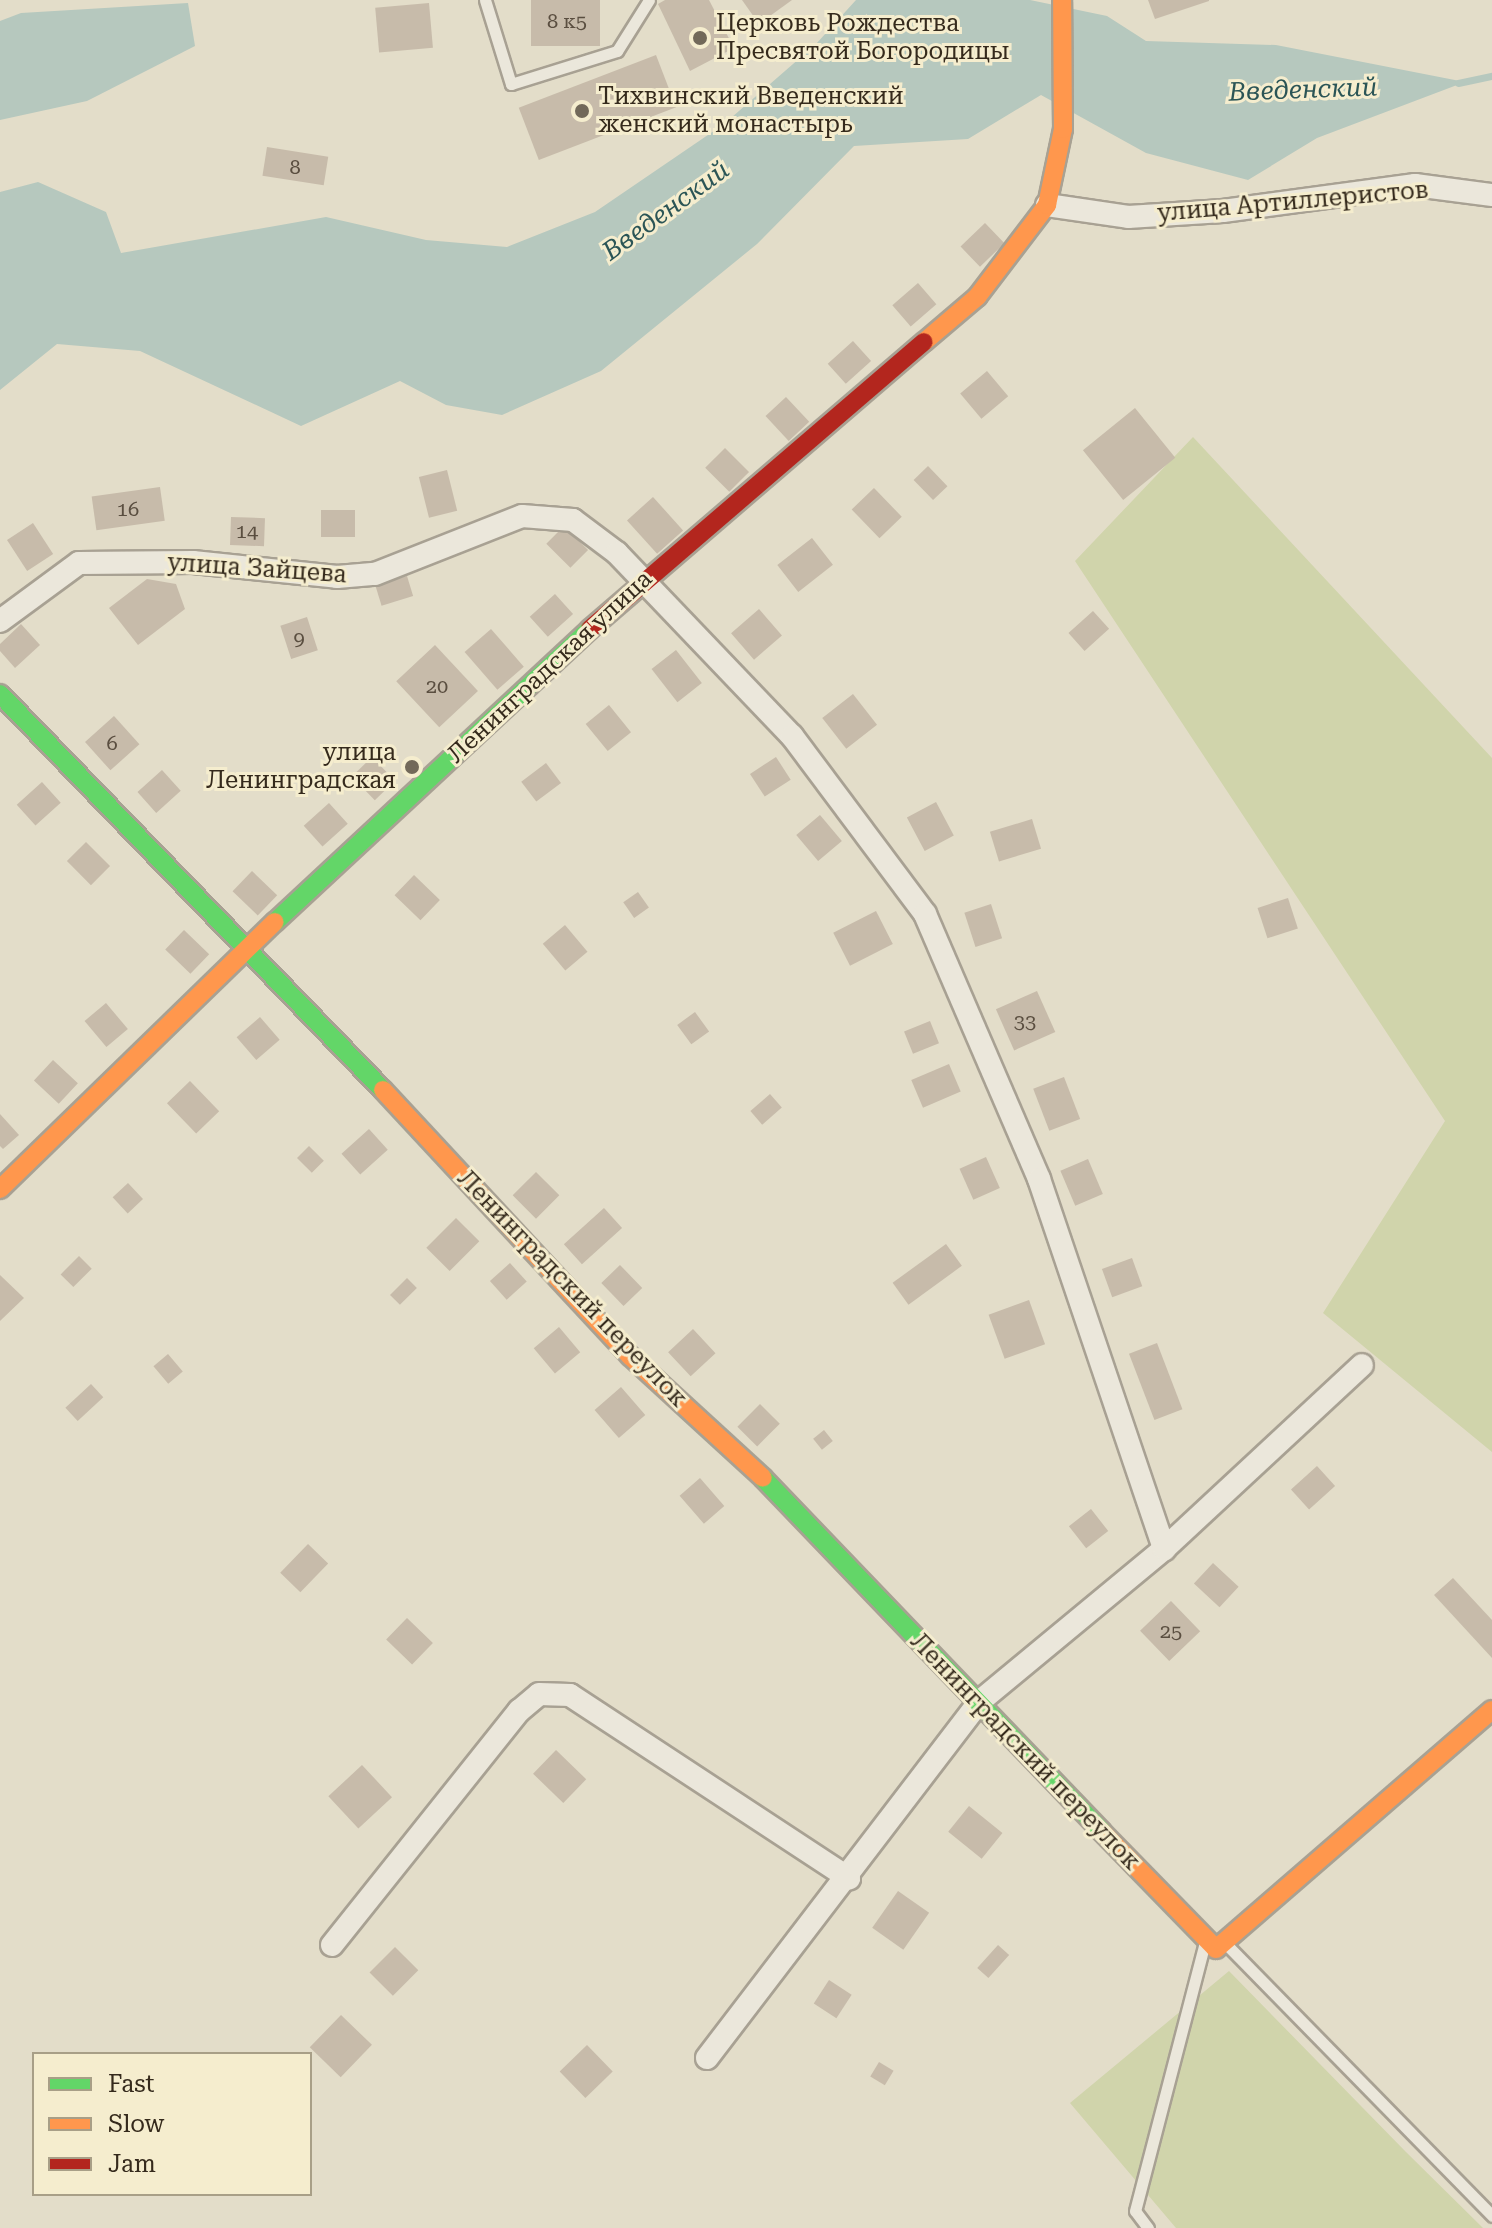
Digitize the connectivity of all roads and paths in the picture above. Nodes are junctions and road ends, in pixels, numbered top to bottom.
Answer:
1 (485, 0) edge
2 (649, 0) edge
3 (1062, 0) edge
4 (1492, 195) edge
5 (1047, 205) junction
6 (644, 579) junction
7 (0, 621) edge
8 (0, 694) edge
9 (249, 946) junction
10 (0, 1189) edge
11 (1362, 1365) dead end
12 (1164, 1549) junction
13 (979, 1702) junction
14 (1492, 1710) edge
15 (849, 1878) junction
16 (1215, 1943) junction
17 (332, 1945) dead end
18 (707, 2058) dead end
19 (1492, 2216) edge
20 (1148, 2228) edge

1 - 2 lane
3 - 5 street, Ленинградская улица
4 - 5 street, улица Артиллеристов
5 - 6 street, Ленинградская улица
6 - 7 street, улица Зайцева
6 - 9 street, Ленинградская улица
6 - 12 street, улица Зайцева
8 - 9 street, Ленинградский переулок
9 - 10 street, Ленинградская улица
9 - 13 street, Ленинградский переулок
11 - 12 street
12 - 13 street
13 - 15 street
13 - 16 street, Ленинградский переулок
14 - 16 street
15 - 17 street
15 - 18 street
16 - 19 lane
16 - 20 lane

